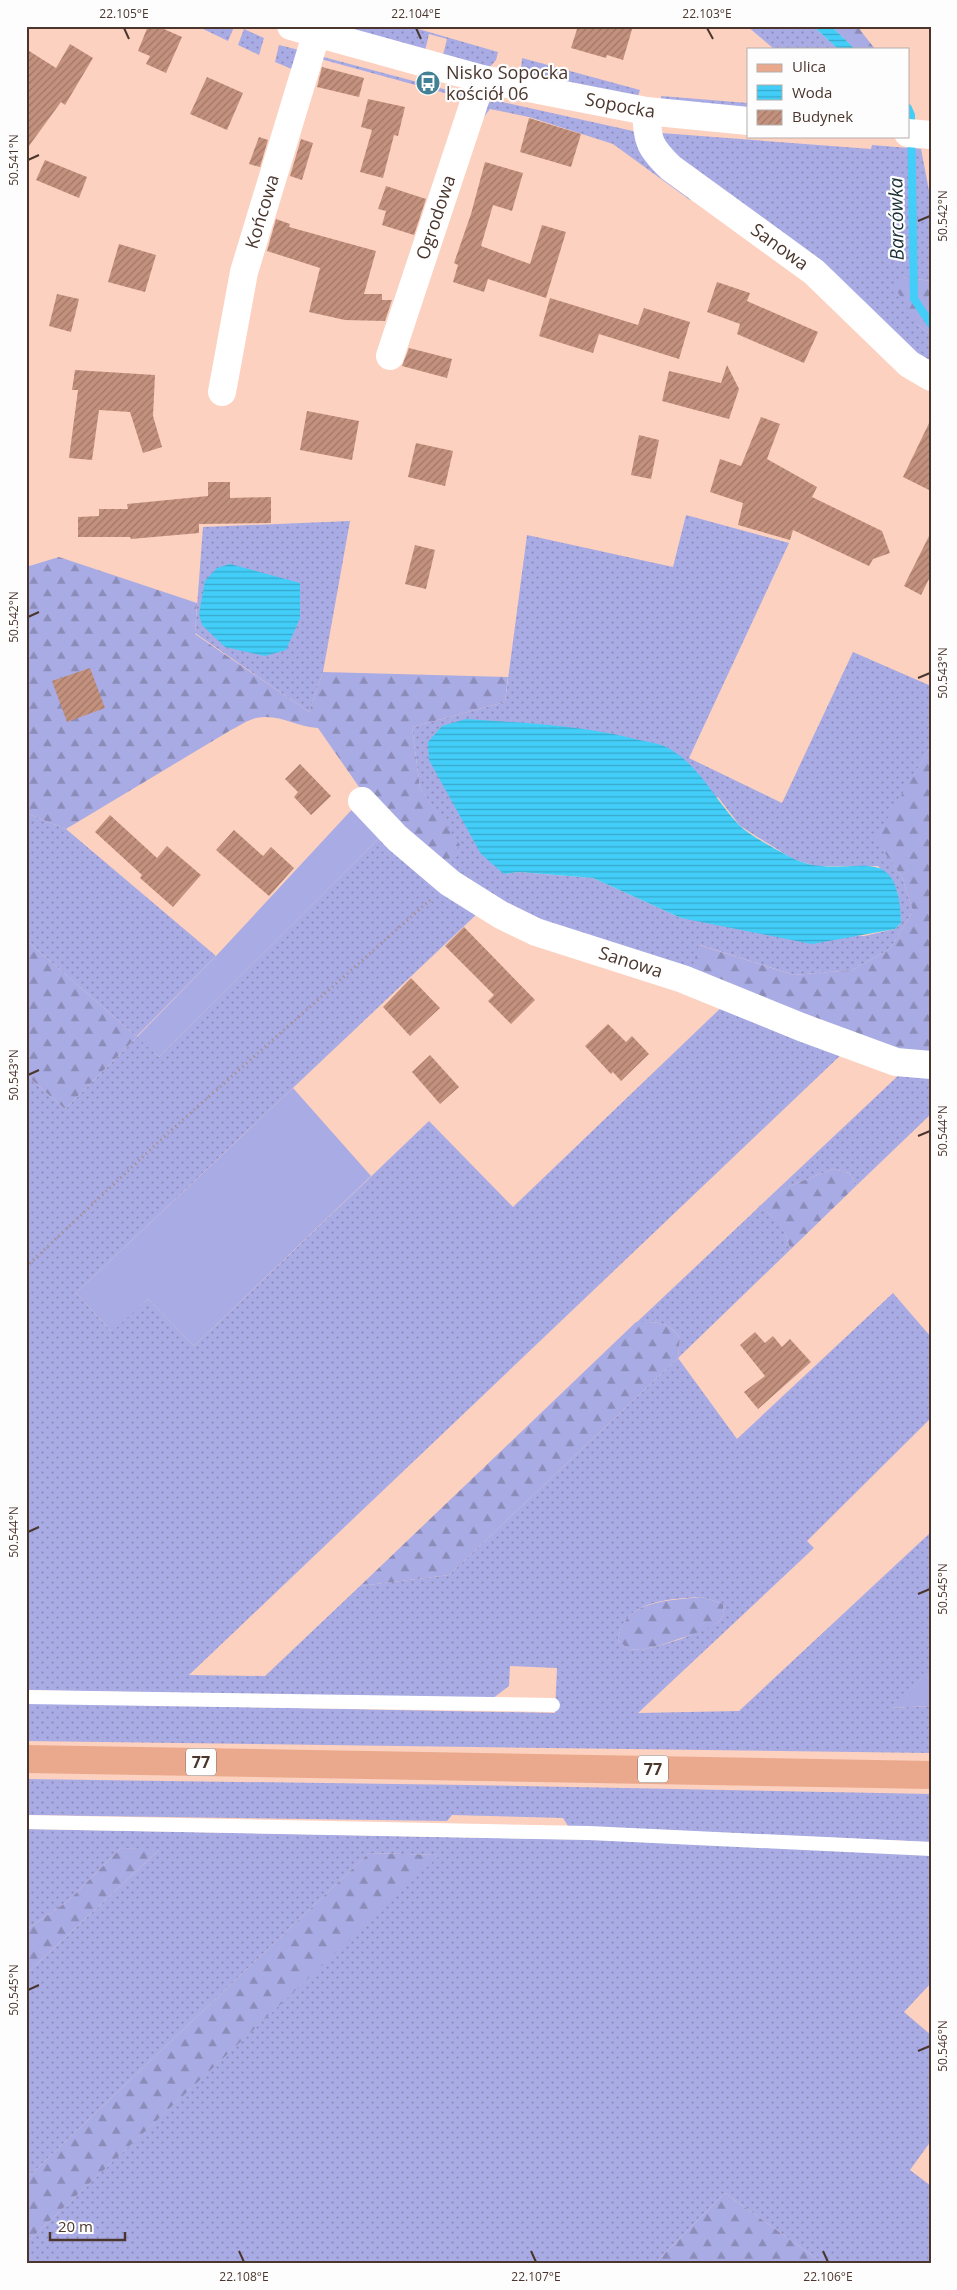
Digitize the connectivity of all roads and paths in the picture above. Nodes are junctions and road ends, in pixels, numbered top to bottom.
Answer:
1 (304, 30) edge
2 (482, 78) junction
3 (646, 110) junction
4 (747, 122) edge
5 (910, 133) edge
6 (931, 135) edge
7 (390, 356) dead end
8 (931, 377) edge
9 (222, 392) dead end
10 (362, 801) dead end
11 (450, 883) junction
12 (931, 1065) edge
13 (26, 1267) edge
14 (26, 1697) edge
15 (553, 1705) dead end
16 (26, 1759) edge
17 (931, 1774) edge
18 (26, 1822) edge
19 (931, 1849) edge

1 - 2 street, Sopocka
1 - 9 street, Końcowa
2 - 3 street, Sopocka
2 - 7 street, Ogrodowa
3 - 4 street, Sopocka
3 - 8 street, Sanowa
5 - 6 street
10 - 11 street, Sanowa
11 - 12 street, Sanowa
11 - 13 path
14 - 15 lane
16 - 17 main road, 77
18 - 19 lane

